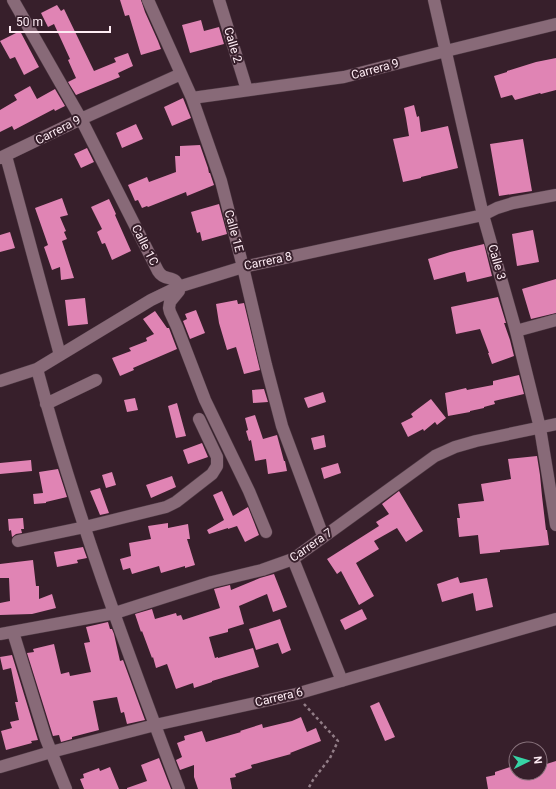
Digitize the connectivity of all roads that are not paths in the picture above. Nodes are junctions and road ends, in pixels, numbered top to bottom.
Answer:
1 (13, 0) edge
2 (148, 0) edge
3 (219, 0) edge
4 (434, 0) edge
5 (556, 24) edge
6 (446, 50) junction
7 (181, 74) junction
8 (247, 90) junction
9 (192, 98) junction
10 (81, 118) junction
11 (3, 157) edge
12 (556, 195) edge
13 (483, 215) junction
14 (243, 267) junction
15 (175, 289) junction
16 (556, 320) edge
17 (516, 331) junction
18 (60, 355) junction
19 (37, 369) junction
20 (96, 380) dead end
21 (0, 381) edge
22 (46, 404) junction
23 (199, 419) dead end
24 (556, 424) edge
25 (540, 428) junction
26 (556, 525) edge
27 (84, 527) junction
28 (266, 532) dead end
29 (323, 536) junction
30 (18, 541) dead end
31 (293, 559) junction
32 (115, 613) junction
33 (556, 619) edge
34 (13, 632) junction
35 (0, 634) edge
36 (342, 681) junction
37 (155, 725) junction
38 (51, 752) junction
39 (0, 767) edge
40 (66, 789) edge
41 (179, 789) edge

1 - 10 street, Calle 1C
2 - 7 street, Calle 1E
3 - 8 street, Calle 2
4 - 6 street, Calle 3
5 - 6 street, Carrera 9
6 - 8 street, Carrera 9
6 - 13 street, Calle 3
7 - 9 street, Calle 1E
7 - 10 street, Carrera 9
8 - 9 street, Carrera 9
9 - 14 street, Calle 1E
10 - 11 street, Carrera 9
10 - 15 street, Calle 1C
11 - 18 street
12 - 13 street, Carrera 8
13 - 14 street, Carrera 8
13 - 17 street, Calle 3
14 - 15 street, Carrera 8
14 - 29 street, Calle 1E
15 - 18 street, Carrera 8
15 - 28 street
16 - 17 street
17 - 25 street, Calle 3
18 - 19 street, Carrera 8
19 - 21 street, Carrera 8
19 - 22 street
20 - 22 street
22 - 27 street
23 - 27 street
24 - 25 street, Carrera 7
25 - 26 street, Calle 3
25 - 29 street, Carrera 7
27 - 30 street
27 - 32 street
29 - 31 street, Carrera 7
31 - 32 street, Carrera 7
31 - 36 street
32 - 34 street, Carrera 7
32 - 37 street
33 - 36 street, Carrera 6
34 - 35 street, Carrera 7
34 - 38 street
36 - 37 street, Carrera 6
37 - 38 street, Carrera 6
37 - 41 street
38 - 39 street, Carrera 6
38 - 40 street

